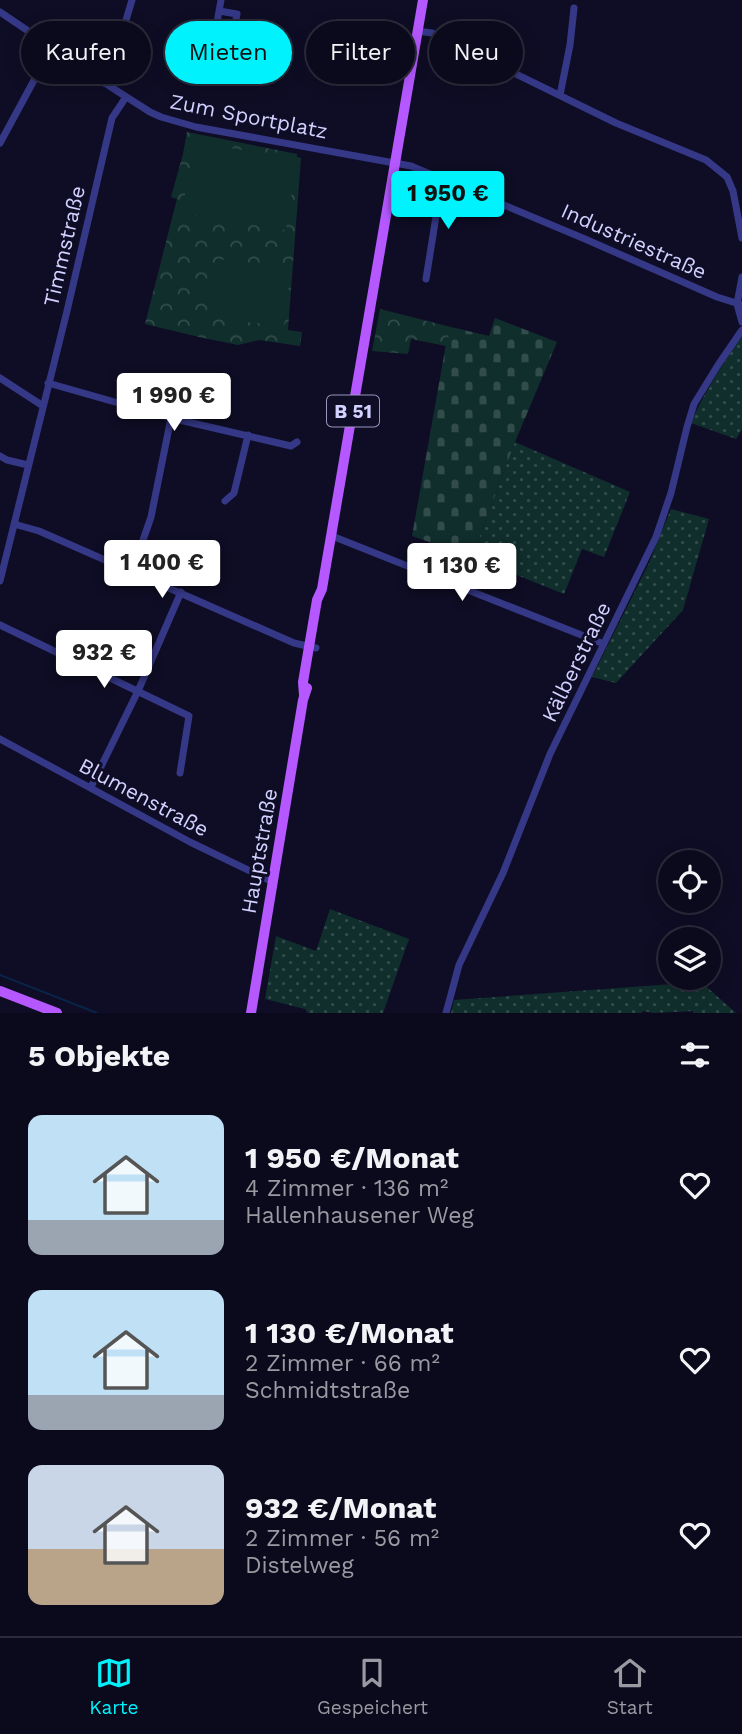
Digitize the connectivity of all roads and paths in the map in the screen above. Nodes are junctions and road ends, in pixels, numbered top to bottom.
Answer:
1 (132, 0) edge
2 (221, 0) edge
3 (423, 0) edge
4 (574, 8) dead end
5 (219, 10) dead end
6 (0, 12) edge
7 (126, 21) edge
8 (21, 26) edge
9 (418, 31) junction
10 (32, 84) edge
11 (106, 84) edge
12 (560, 95) junction
13 (126, 97) junction
14 (0, 143) edge
15 (395, 162) junction
16 (442, 179) junction
17 (742, 238) edge
18 (742, 277) edge
19 (426, 279) dead end
20 (739, 305) edge
21 (742, 322) edge
22 (742, 330) edge
23 (0, 378) edge
24 (48, 383) junction
25 (43, 406) junction
26 (171, 418) junction
27 (248, 435) junction
28 (297, 442) dead end
29 (0, 456) edge
30 (28, 465) junction
31 (225, 500) dead end
32 (14, 524) junction
33 (332, 536) junction
34 (132, 572) junction
35 (0, 580) edge
36 (181, 592) junction
37 (0, 625) edge
38 (604, 644) junction
39 (313, 647) junction
40 (138, 691) junction
41 (0, 739) edge
42 (180, 773) dead end
43 (90, 788) junction
44 (273, 882) junction
45 (0, 991) edge
46 (57, 1013) edge
47 (251, 1013) edge
48 (446, 1013) edge

1 - 7 street
2 - 5 street
3 - 9 main road, Hauptstraße / B 51
4 - 12 street
6 - 8 street, Zum Sportplatz
9 - 12 street
9 - 15 main road, Hauptstraße / B 51
10 - 14 street
11 - 13 street, Zum Sportplatz
12 - 17 street
13 - 15 street, Zum Sportplatz
13 - 24 street, Timmstraße
15 - 16 street, Industriestraße
15 - 33 main road, Hauptstraße / B 51
16 - 19 street
16 - 20 street, Industriestraße
18 - 20 street
20 - 21 street
22 - 38 street, Kälberstraße
23 - 25 street
24 - 25 street, Timmstraße
24 - 26 street
25 - 30 street, Timmstraße
26 - 27 street
26 - 34 street
27 - 28 street
27 - 31 street
29 - 30 street
30 - 32 street, Timmstraße
32 - 34 street
32 - 35 street, Timmstraße
33 - 38 street
33 - 39 main road, Hauptstraße / B 51
34 - 36 street
36 - 39 street
36 - 40 street
37 - 40 street
38 - 48 street, Kälberstraße
39 - 44 main road, Hauptstraße / B 51
40 - 42 street
40 - 43 street
41 - 43 street, Blumenstraße
43 - 44 street, Blumenstraße
44 - 47 main road, Hauptstraße / B 51
45 - 46 main road

